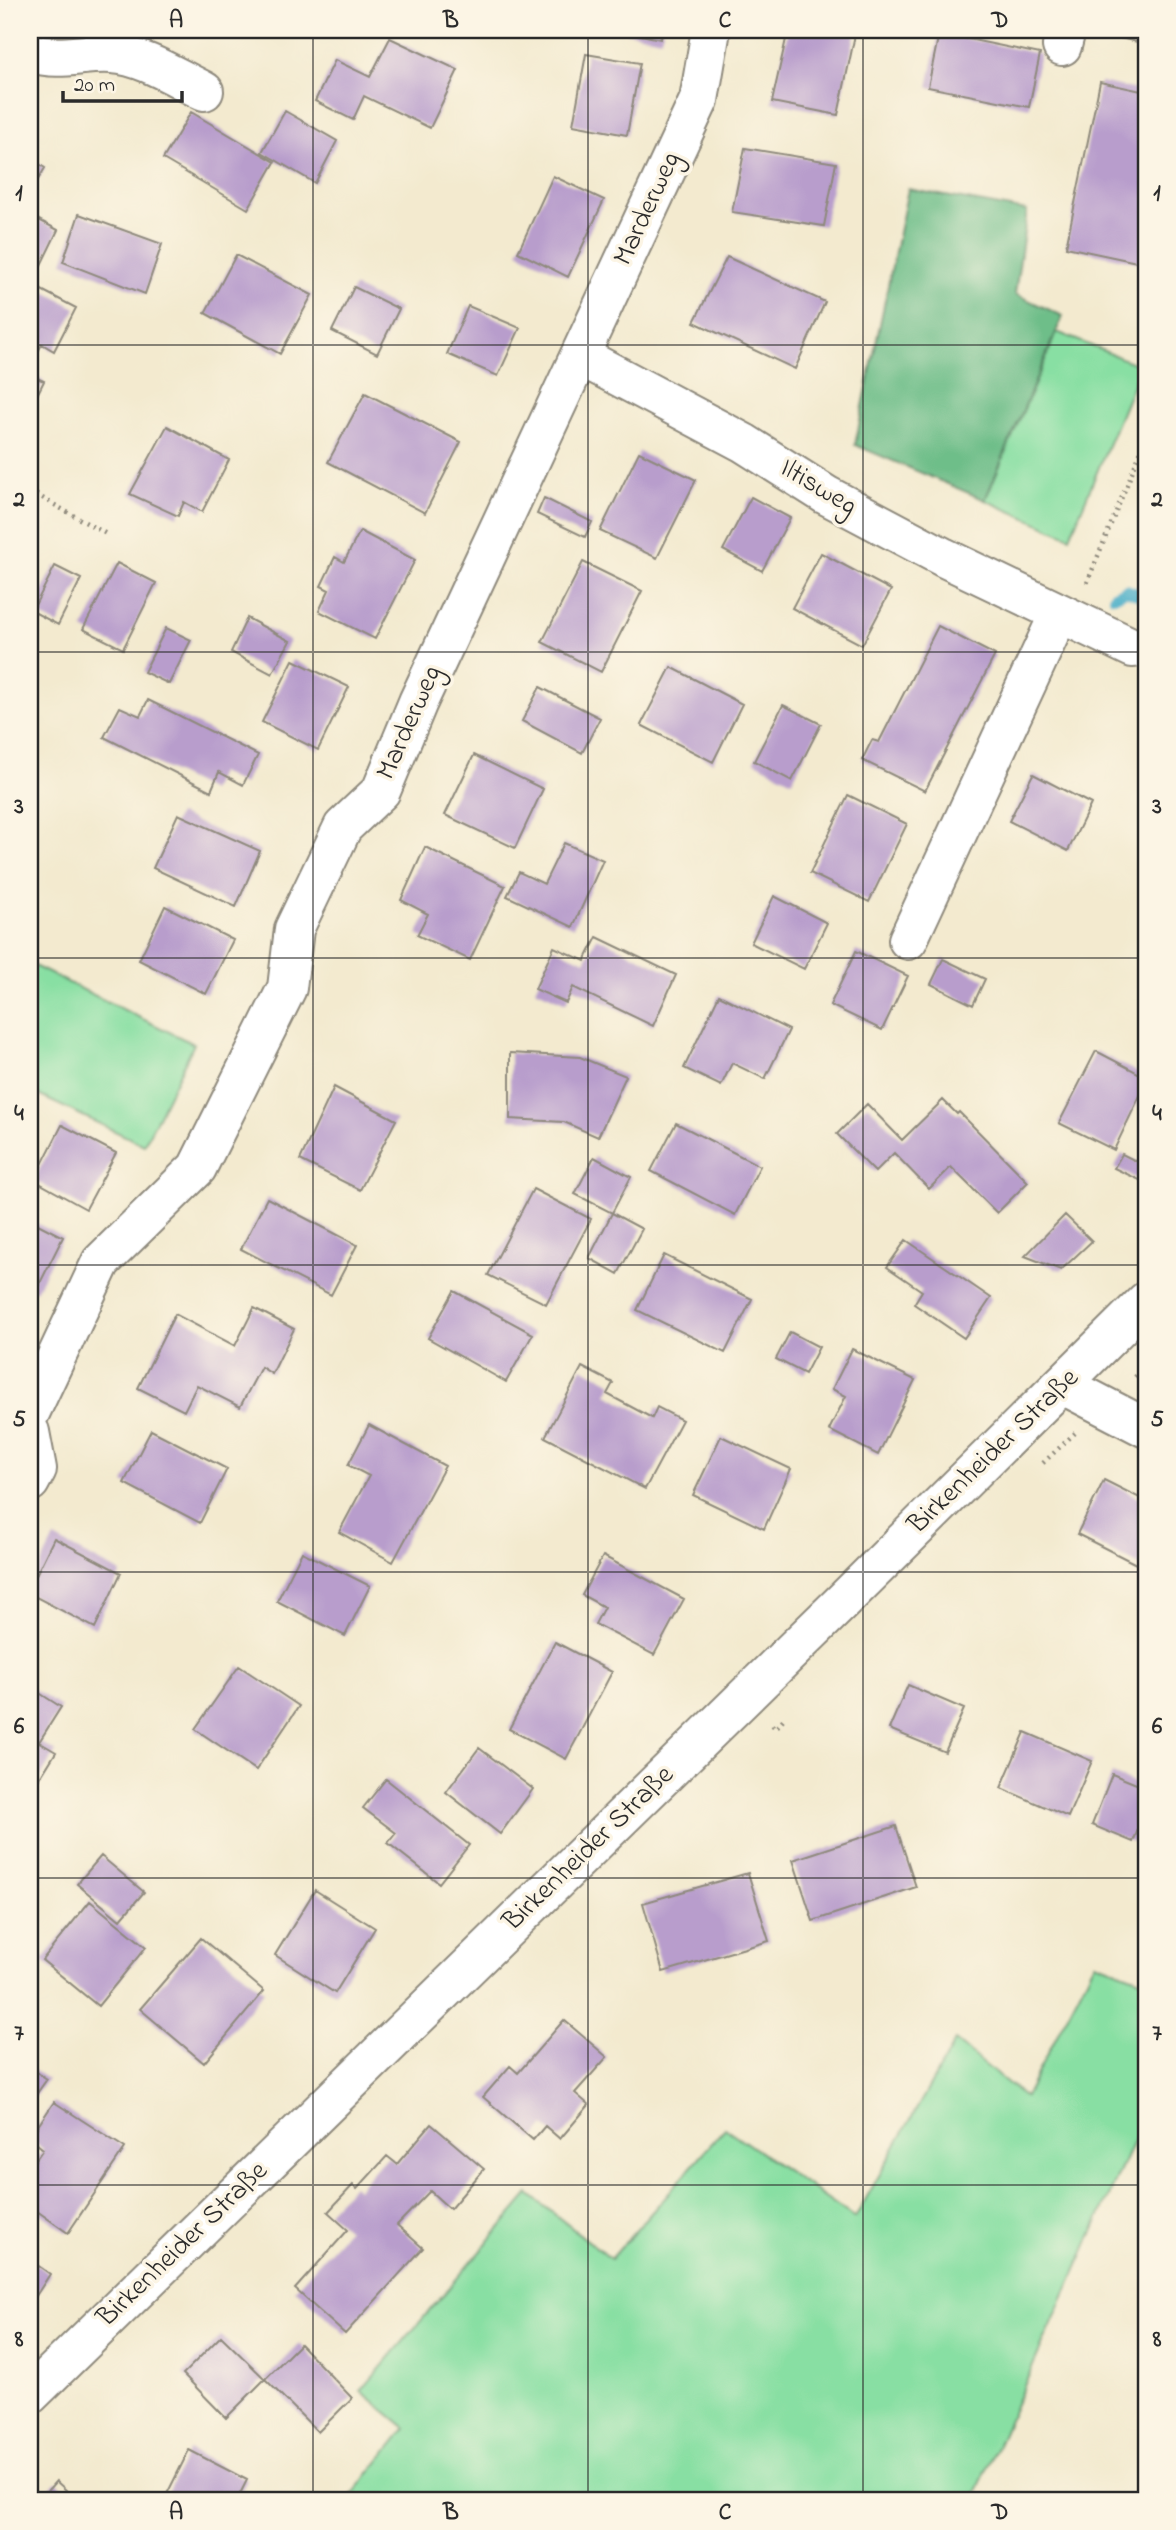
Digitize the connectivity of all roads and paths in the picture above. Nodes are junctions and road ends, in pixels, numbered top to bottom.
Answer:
1 (710, 30) edge
2 (30, 54) edge
3 (204, 91) dead end
4 (580, 356) junction
5 (1146, 438) edge
6 (30, 491) edge
7 (108, 535) dead end
8 (1065, 617) junction
9 (1133, 648) dead end
10 (908, 940) dead end
11 (1146, 1301) edge
12 (1063, 1385) junction
13 (30, 1412) edge
14 (1146, 1428) edge
15 (30, 1432) edge
16 (30, 1482) edge
17 (30, 2395) edge

1 - 4 street, Marderweg
2 - 3 street
4 - 8 street, Iltisweg
4 - 13 street, Marderweg
5 - 8 path
6 - 7 path
8 - 9 street, Iltisweg
8 - 10 street
11 - 12 street, Birkenheider Straße
12 - 14 street
12 - 17 street, Birkenheider Straße
15 - 16 street

